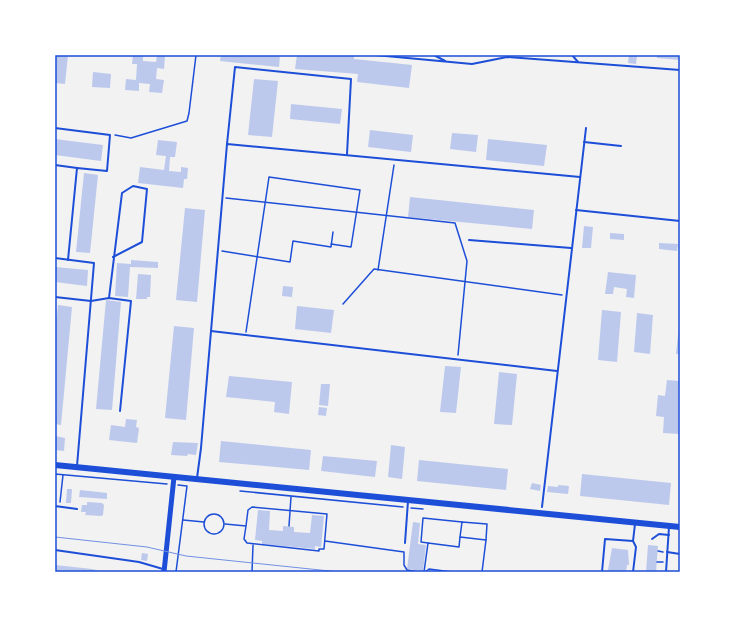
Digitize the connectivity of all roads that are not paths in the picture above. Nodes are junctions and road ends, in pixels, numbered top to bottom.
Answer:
1 (375, 55) edge
2 (434, 55) edge
3 (492, 55) edge
4 (572, 55) edge
5 (494, 60) junction
6 (446, 61) junction
7 (579, 63) junction
8 (680, 70) edge
9 (55, 128) edge
10 (586, 128) dead end
11 (584, 142) junction
12 (227, 144) junction
13 (621, 146) dead end
14 (347, 154) junction
15 (55, 165) edge
16 (77, 168) junction
17 (580, 177) junction
18 (576, 210) junction
19 (680, 221) edge
20 (469, 240) dead end
21 (571, 248) junction
22 (113, 257) junction
23 (55, 258) edge
24 (68, 260) junction
25 (55, 297) edge
26 (109, 298) junction
27 (91, 300) junction
28 (211, 331) junction
29 (557, 371) junction
30 (120, 411) dead end
31 (55, 465) edge
32 (77, 468) junction
33 (174, 477) junction
34 (197, 479) junction
35 (408, 500) junction
36 (55, 506) edge
37 (542, 507) dead end
38 (77, 509) dead end
39 (635, 522) junction
40 (669, 526) junction
41 (680, 527) edge
42 (669, 535) junction
43 (652, 539) dead end
44 (633, 541) junction
45 (405, 543) dead end
46 (55, 550) edge
47 (667, 552) junction
48 (680, 554) edge
49 (164, 571) edge
50 (602, 572) edge
51 (633, 572) edge
52 (666, 572) edge

1 - 6 lane
2 - 6 lane
3 - 5 lane
4 - 7 lane
5 - 6 lane
5 - 7 lane
7 - 8 lane
9 - 16 lane
10 - 11 lane
11 - 13 lane
11 - 17 lane
12 - 14 lane
12 - 14 lane
12 - 28 lane
14 - 17 lane
15 - 16 lane
16 - 24 lane
17 - 18 lane
18 - 19 lane
18 - 21 lane
20 - 21 lane
21 - 29 lane
22 - 22 lane
22 - 26 lane
23 - 24 lane
24 - 27 lane
25 - 27 lane
26 - 27 lane
26 - 30 lane
27 - 32 lane
28 - 29 lane
28 - 34 lane
29 - 37 lane
31 - 32 main road
32 - 33 main road
33 - 34 main road
33 - 49 street
34 - 35 main road
35 - 39 main road
35 - 45 lane
36 - 38 lane
39 - 40 main road
39 - 44 lane
40 - 41 main road
40 - 42 lane
42 - 43 lane
42 - 47 lane
44 - 50 lane
44 - 51 lane
46 - 49 lane
47 - 48 lane
47 - 52 lane

